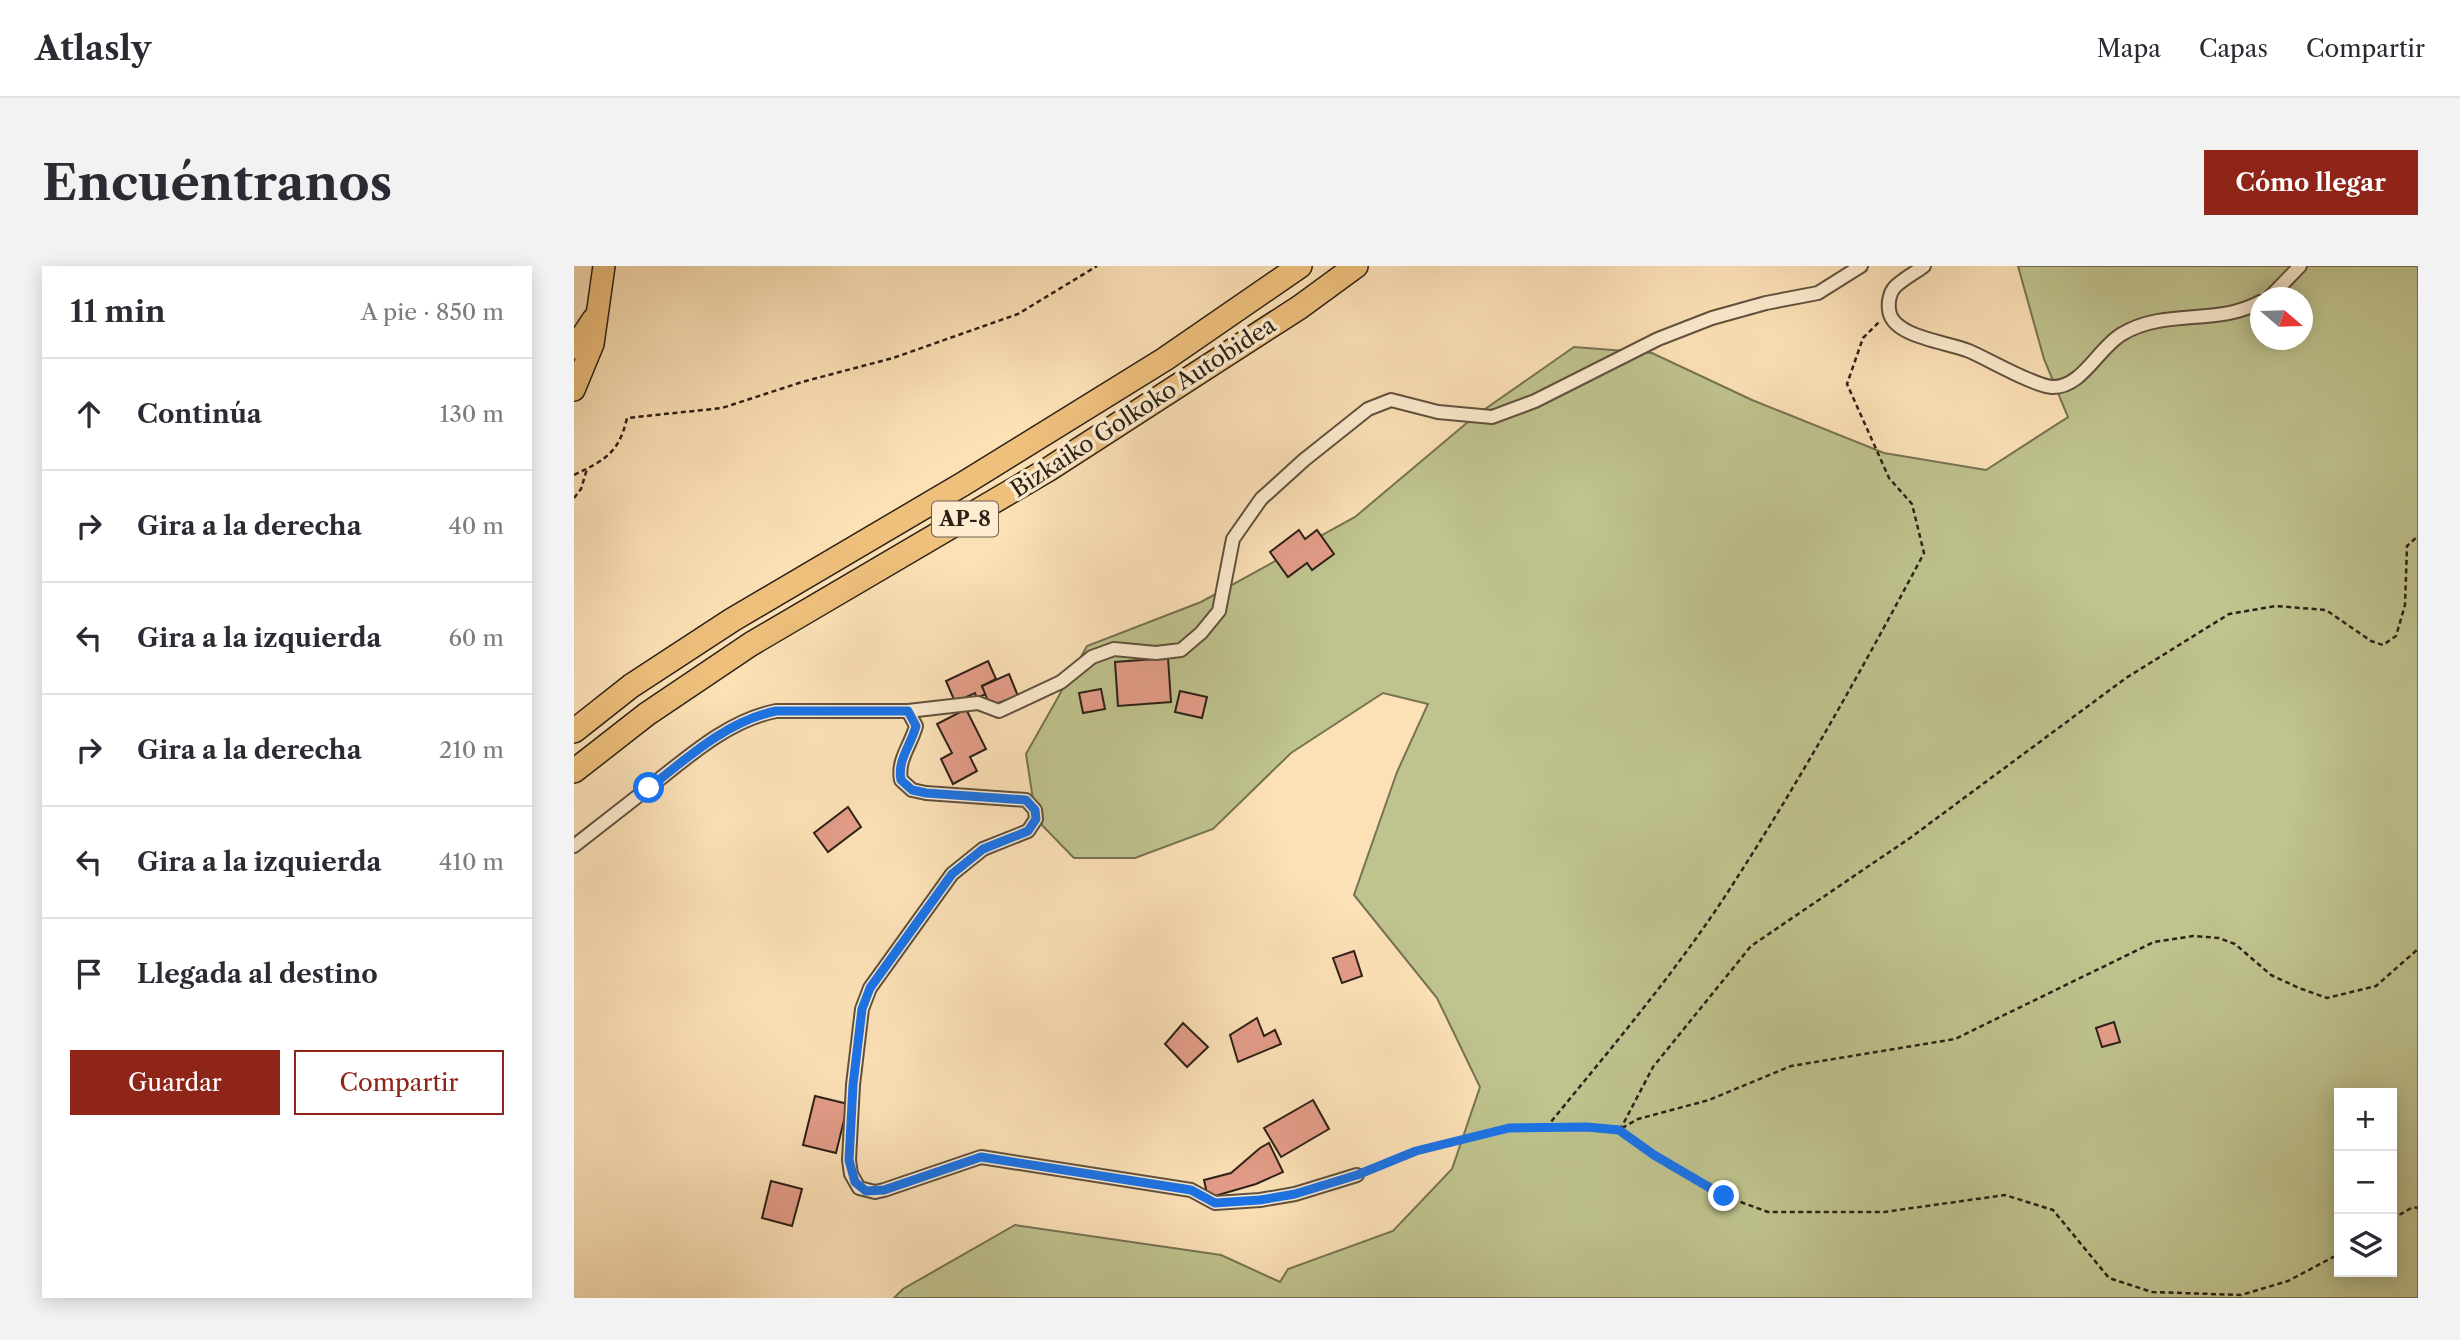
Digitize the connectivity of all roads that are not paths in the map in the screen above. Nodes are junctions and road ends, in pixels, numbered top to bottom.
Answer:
1 (604, 266) edge
2 (1300, 266) edge
3 (1356, 266) edge
4 (1861, 266) edge
5 (1924, 266) edge
6 (2300, 266) edge
7 (2280, 287) edge
8 (2250, 307) edge
9 (598, 311) junction
10 (574, 348) edge
11 (574, 390) edge
12 (908, 711) junction
13 (574, 731) edge
14 (574, 771) edge
15 (574, 846) edge
16 (1357, 1175) road end

1 - 9 highway
2 - 13 highway, Bizkaiko Golkoko Autobidea / AP-8
3 - 14 highway, Bizkaiko Golkoko Autobidea / AP-8
4 - 12 street
5 - 8 street
6 - 7 street
9 - 10 highway
9 - 11 highway
12 - 15 street
12 - 16 street

